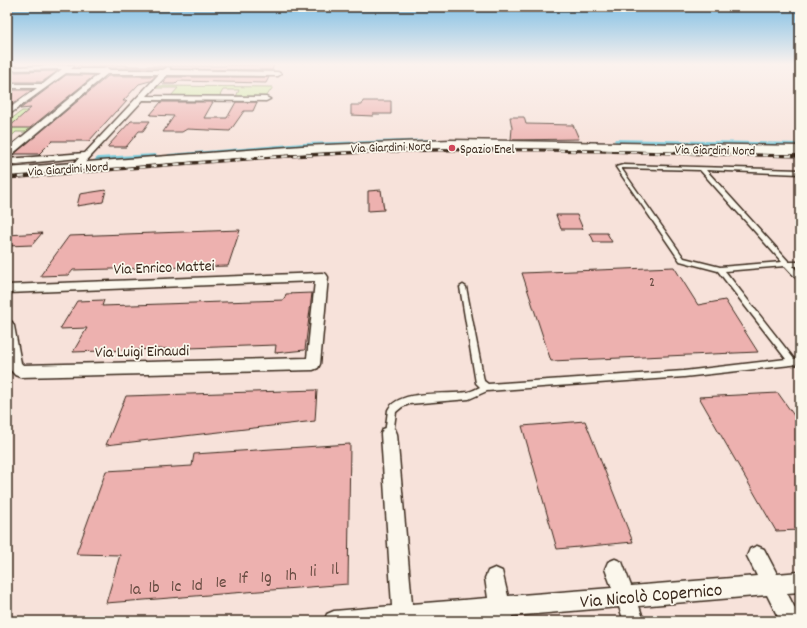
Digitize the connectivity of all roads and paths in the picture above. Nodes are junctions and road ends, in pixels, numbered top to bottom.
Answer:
1 (34, 94) edge
2 (78, 94) edge
3 (145, 94) edge
4 (142, 98) junction
5 (266, 99) dead end
6 (7, 114) edge
7 (800, 150) edge
8 (7, 154) edge
9 (88, 155) junction
10 (7, 162) edge
11 (76, 167) junction
12 (700, 168) junction
13 (7, 172) edge
14 (800, 172) edge
15 (787, 264) junction
16 (800, 264) edge
17 (720, 269) junction
18 (800, 278) edge
19 (463, 287) dead end
20 (7, 289) edge
21 (7, 326) edge
22 (796, 361) edge
23 (312, 364) joint
24 (487, 388) junction
25 (389, 434) joint
26 (757, 556) dead end
27 (615, 569) dead end
28 (495, 578) dead end
29 (800, 582) edge
30 (771, 584) junction
31 (625, 597) junction
32 (501, 614) edge
33 (403, 618) edge
34 (341, 621) edge
35 (634, 621) edge
36 (791, 621) edge

1 - 6 street
2 - 8 street
3 - 4 street
4 - 5 street
4 - 9 street
7 - 11 main road, Via Giardini Nord
9 - 10 street
9 - 11 street
11 - 13 main road, Via Giardini Nord
12 - 14 lane
12 - 15 lane
12 - 17 lane
15 - 16 lane
15 - 17 lane
15 - 18 lane
17 - 22 lane
19 - 24 lane
20 - 23 street, Via Enrico Mattei
21 - 23 street, Via Luigi Einaudi
22 - 24 lane
24 - 25 lane
25 - 33 street
26 - 30 street
27 - 31 street
28 - 32 street
29 - 30 street, Via Nicolò Copernico
30 - 31 street, Via Nicolò Copernico
30 - 36 street
31 - 32 street, Via Nicolò Copernico
31 - 35 street
32 - 33 street, Via Nicolò Copernico
33 - 34 street, Via Nicolò Copernico

